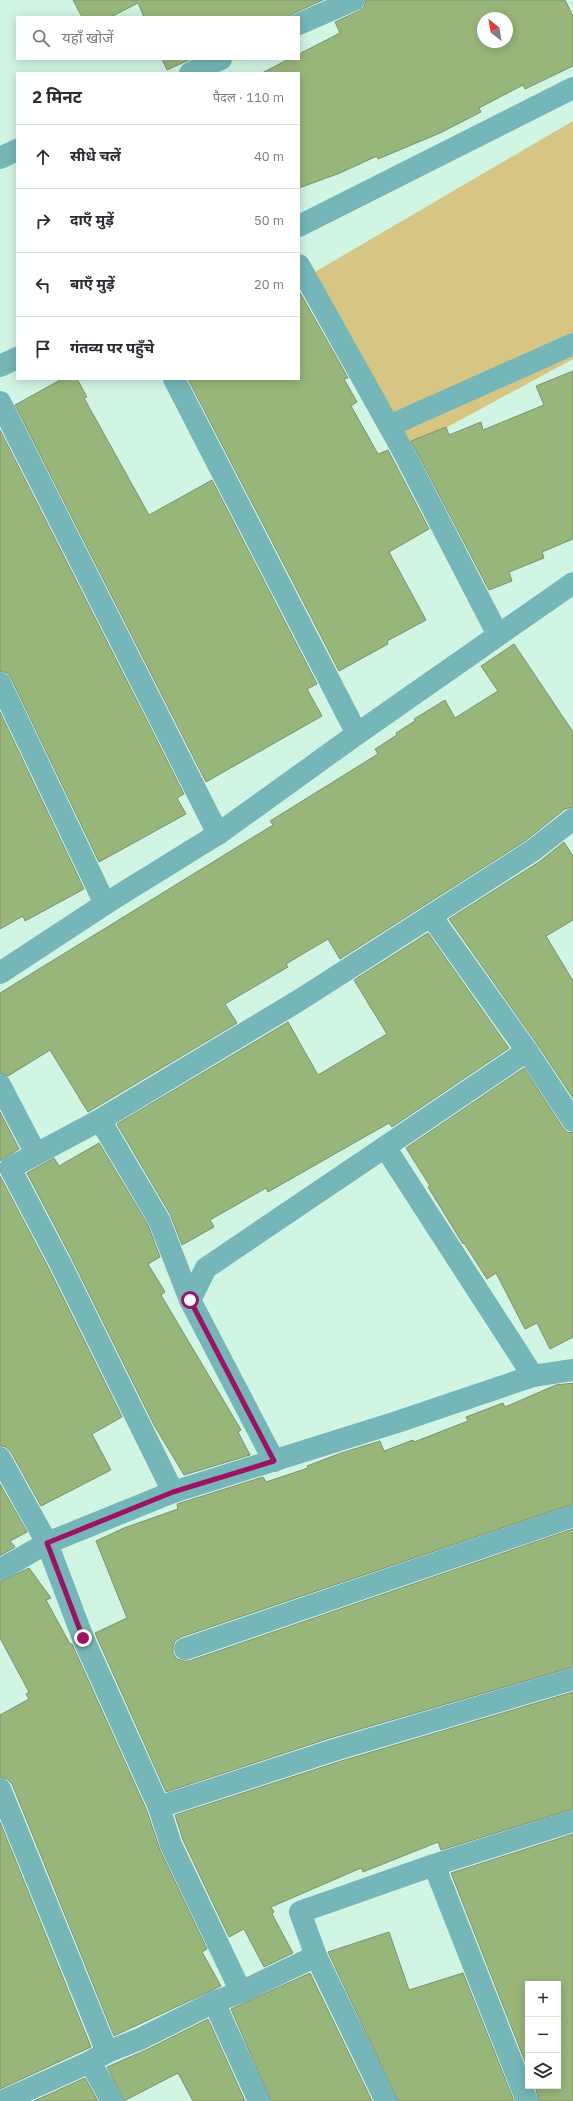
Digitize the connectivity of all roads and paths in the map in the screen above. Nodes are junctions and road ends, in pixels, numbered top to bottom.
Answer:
1 (354, 0) edge
2 (300, 24) edge
3 (219, 60) edge
4 (192, 72) edge
5 (573, 88) edge
6 (16, 150) edge
7 (0, 158) edge
8 (300, 225) edge
9 (300, 267) edge
10 (573, 344) edge
11 (16, 358) edge
12 (0, 366) edge
13 (175, 380) edge
14 (0, 402) edge
15 (389, 426) junction
16 (573, 583) edge
17 (498, 635) junction
18 (0, 683) edge
19 (357, 734) junction
20 (573, 819) edge
21 (218, 834) junction
22 (105, 904) junction
23 (431, 916) junction
24 (0, 973) edge
25 (527, 1050) junction
26 (0, 1085) edge
27 (100, 1120) junction
28 (573, 1122) edge
29 (385, 1147) junction
30 (36, 1154) junction
31 (190, 1300) junction
32 (573, 1370) edge
33 (533, 1376) junction
34 (0, 1458) edge
35 (274, 1461) junction
36 (173, 1492) junction
37 (573, 1516) edge
38 (47, 1543) junction
39 (0, 1570) edge
40 (185, 1649) dead end
41 (573, 1679) edge
42 (0, 1789) edge
43 (159, 1806) junction
44 (571, 1827) edge
45 (434, 1865) junction
46 (316, 1956) junction
47 (241, 1992) junction
48 (214, 2002) junction
49 (99, 2057) junction
50 (3, 2101) edge
51 (112, 2101) edge
52 (259, 2101) edge
53 (386, 2101) edge
54 (527, 2101) edge

1 - 2 street
3 - 4 street
5 - 8 street
6 - 7 street
9 - 15 street
10 - 15 street
11 - 12 street
13 - 19 street
14 - 21 street
15 - 17 street
16 - 17 street
17 - 19 street
18 - 22 street
19 - 21 street
20 - 23 street
21 - 22 street
22 - 24 street
23 - 25 street
23 - 27 street
25 - 28 street
25 - 29 street
26 - 30 street
27 - 30 street
27 - 31 street
29 - 31 street
29 - 33 street
30 - 36 street
31 - 35 street
32 - 33 street
33 - 35 street
34 - 38 street
35 - 36 street
36 - 38 street
37 - 40 street
38 - 39 street
38 - 43 street
41 - 43 street
42 - 49 street
43 - 47 street
44 - 45 street
45 - 46 street
45 - 54 street
46 - 47 street
46 - 53 street
47 - 48 street
48 - 49 street
48 - 52 street
49 - 50 street
49 - 51 street

